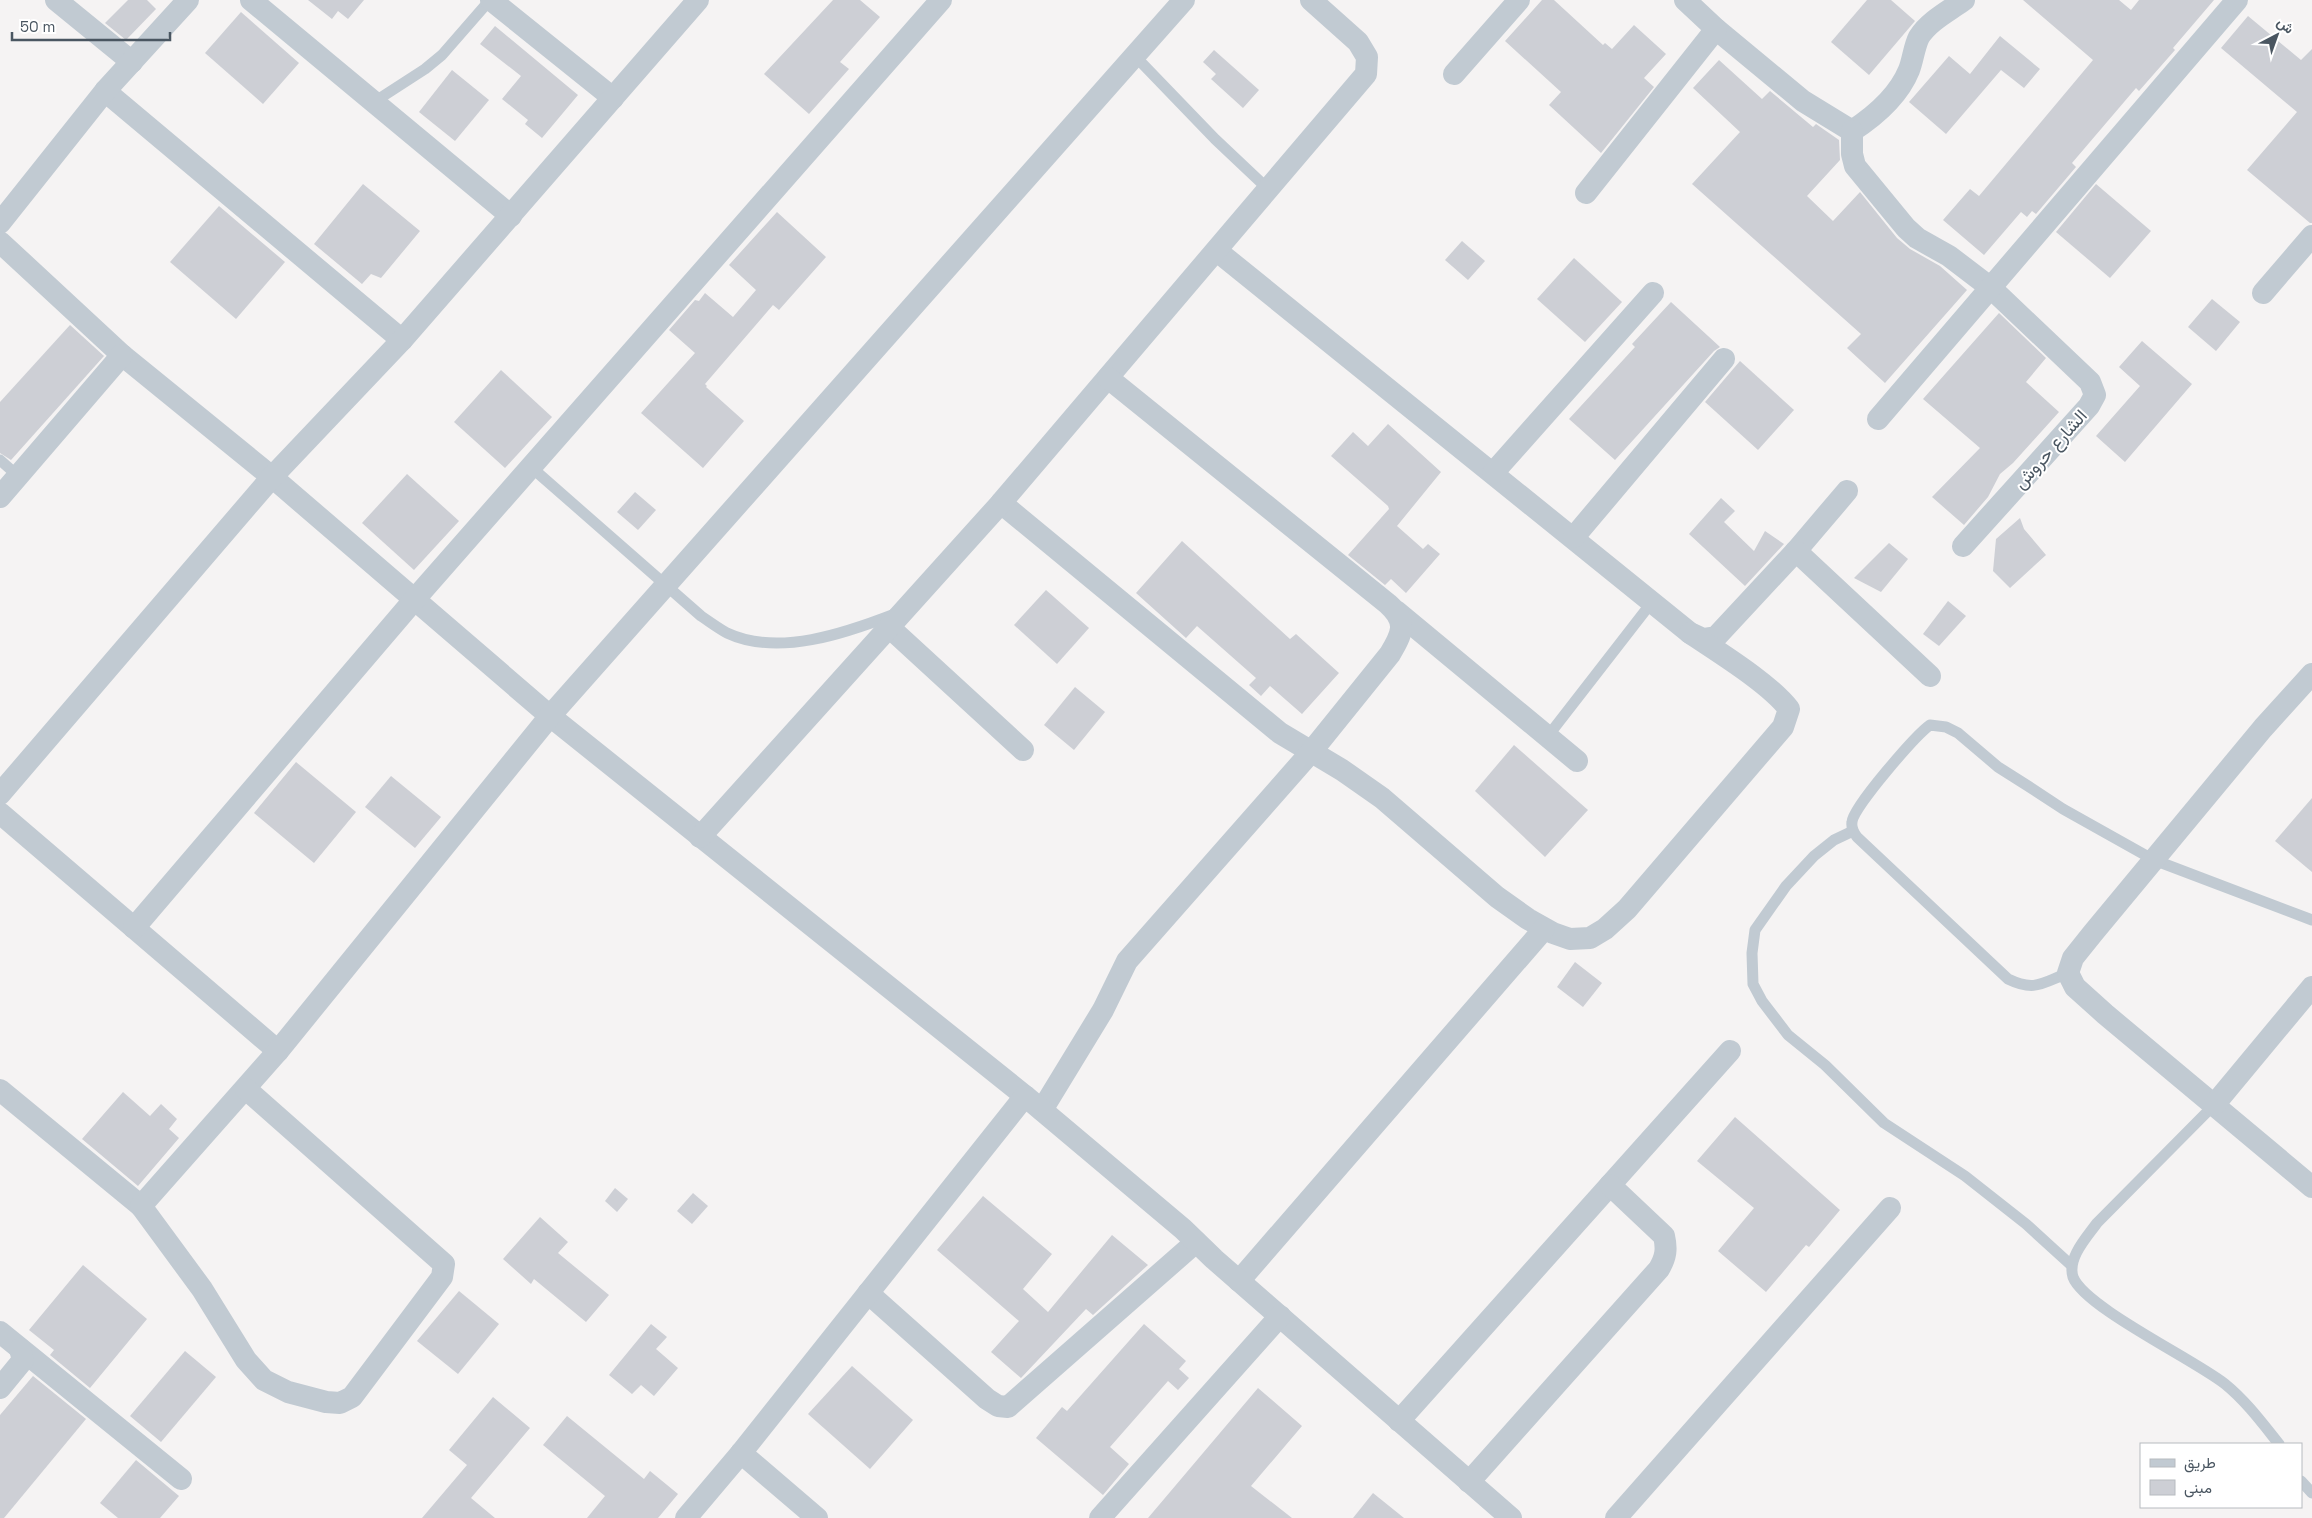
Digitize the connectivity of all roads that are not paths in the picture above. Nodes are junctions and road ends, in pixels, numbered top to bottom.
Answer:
1 (56, 0) edge
2 (188, 0) edge
3 (251, 0) edge
4 (491, 0) edge
5 (698, 0) edge
6 (941, 0) edge
7 (1184, 0) edge
8 (1311, 0) edge
9 (1519, 0) edge
10 (1685, 0) edge
11 (1964, 0) edge
12 (2237, 0) edge
13 (1716, 29) junction
14 (1135, 56) junction
15 (132, 62) junction
16 (1454, 74) dead end
17 (105, 91) junction
18 (612, 98) junction
19 (374, 102) junction
20 (1852, 131) junction
21 (1268, 190) junction
22 (1586, 193) dead end
23 (511, 216) junction
24 (0, 223) edge
25 (2312, 236) edge
26 (0, 242) edge
27 (1217, 251) junction
28 (1991, 288) junction
29 (2263, 293) dead end
30 (1653, 294) dead end
31 (402, 340) junction
32 (122, 355) junction
33 (1724, 359) dead end
34 (1108, 378) junction
35 (1878, 419) dead end
36 (0, 460) edge
37 (531, 467) junction
38 (1493, 473) junction
39 (18, 476) junction
40 (272, 478) junction
41 (1847, 491) dead end
42 (0, 497) edge
43 (1001, 503) junction
44 (1574, 537) junction
45 (1963, 546) dead end
46 (1796, 551) junction
47 (666, 586) junction
48 (414, 600) junction
49 (1652, 602) junction
50 (905, 610) junction
51 (1396, 611) junction
52 (889, 627) junction
53 (1690, 633) junction
54 (2312, 674) edge
55 (1930, 676) dead end
56 (550, 716) junction
57 (1548, 736) junction
58 (1023, 750) dead end
59 (1311, 752) junction
60 (1578, 761) dead end
61 (0, 794) edge
62 (0, 813) edge
63 (1853, 831) junction
64 (700, 837) junction
65 (2154, 860) junction
66 (2312, 920) edge
67 (134, 928) junction
68 (1544, 929) junction
69 (2068, 973) junction
70 (2312, 987) edge
71 (278, 1051) junction
72 (1730, 1051) dead end
73 (246, 1089) junction
74 (0, 1090) edge
75 (1033, 1103) junction
76 (2214, 1105) junction
77 (1610, 1185) junction
78 (2312, 1187) edge
79 (141, 1206) junction
80 (1890, 1208) dead end
81 (1196, 1242) junction
82 (2071, 1265) junction
83 (1239, 1281) junction
84 (868, 1293) junction
85 (1280, 1316) junction
86 (0, 1332) edge
87 (20, 1349) junction
88 (0, 1388) edge
89 (1399, 1421) junction
90 (2278, 1443) edge
91 (741, 1453) junction
92 (181, 1479) dead end
93 (1469, 1482) junction
94 (2302, 1482) edge
95 (2312, 1493) edge
96 (686, 1518) edge
97 (817, 1518) edge
98 (1100, 1518) edge
99 (1512, 1518) edge
100 (1616, 1518) edge

1 - 15 street
2 - 15 street
3 - 19 street
4 - 18 street
4 - 19 lane
5 - 18 street
6 - 37 street
7 - 14 street
8 - 21 street
9 - 16 street
10 - 13 street
11 - 20 street
12 - 28 street
13 - 20 street
13 - 22 street
14 - 21 lane
14 - 47 street
15 - 17 street
17 - 24 street
17 - 31 street
18 - 23 street
19 - 23 street
20 - 28 street
21 - 27 street
23 - 31 street
25 - 29 street
26 - 32 street
27 - 34 street
27 - 38 street
28 - 35 street
28 - 45 street, الشارع حروش
30 - 38 street
31 - 40 street
32 - 39 street
32 - 40 street
33 - 44 street
34 - 43 street
34 - 51 street
36 - 39 lane
37 - 47 lane
37 - 48 street
38 - 44 street
39 - 42 street
40 - 48 street
40 - 61 street
41 - 46 street
43 - 50 street
43 - 59 street
44 - 49 street
46 - 53 street
46 - 55 street
47 - 50 lane
47 - 56 street
48 - 56 street
48 - 67 street
49 - 53 street
49 - 57 lane
50 - 52 street
51 - 57 street
51 - 59 street
52 - 58 street
52 - 64 street
53 - 68 street
54 - 65 street
56 - 64 street
56 - 71 street
57 - 60 street
59 - 68 street
59 - 75 street
62 - 67 street
63 - 65 lane
63 - 69 lane
63 - 82 lane
64 - 75 street
65 - 66 lane
65 - 69 street
67 - 71 street
68 - 83 street
69 - 76 street
70 - 76 street
71 - 73 street
72 - 77 street
73 - 79 street
73 - 79 street
74 - 79 street
75 - 81 street
75 - 84 street
76 - 78 street
76 - 82 lane
77 - 89 street
77 - 93 street
80 - 100 street
81 - 83 street
81 - 84 street
82 - 90 lane
83 - 85 street
84 - 91 street
85 - 89 street
85 - 98 street
86 - 87 street
87 - 88 street
87 - 92 street
89 - 93 street
91 - 96 street
91 - 97 street
93 - 99 street
94 - 95 lane

